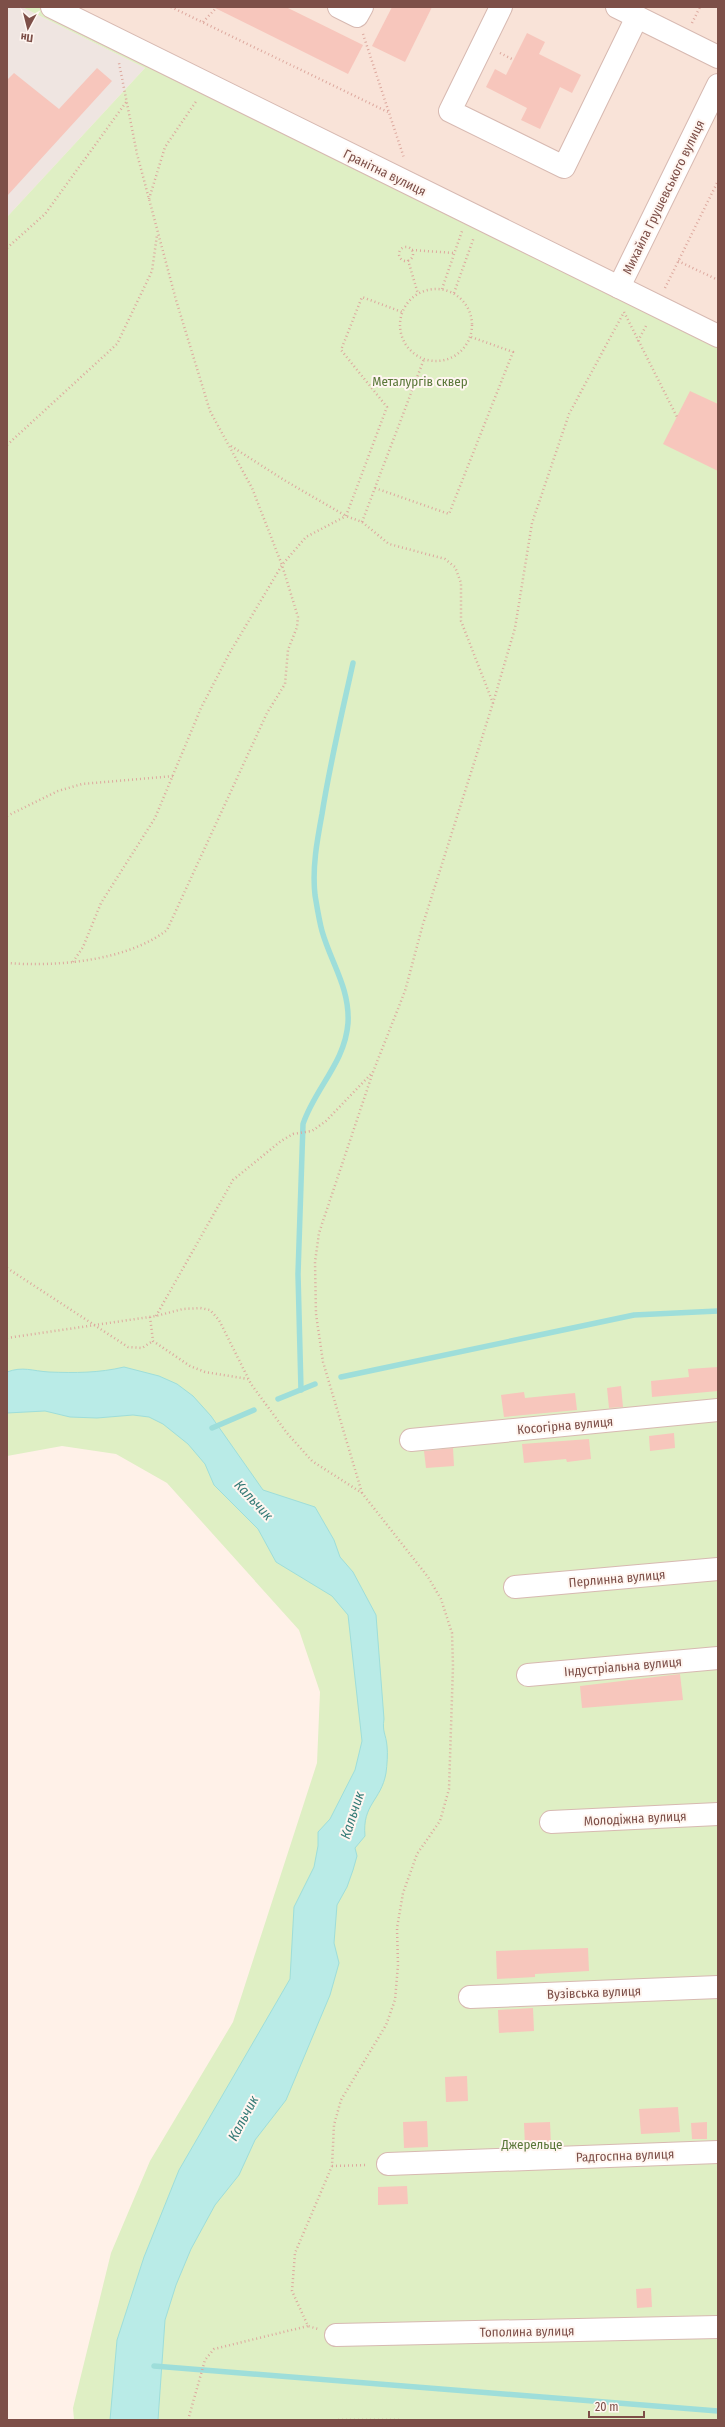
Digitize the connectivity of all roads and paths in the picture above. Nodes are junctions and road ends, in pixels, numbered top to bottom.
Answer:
1 (52, 7) edge
2 (171, 7) edge
3 (217, 7) edge
4 (501, 7) edge
5 (617, 7) edge
6 (353, 10) edge
7 (637, 17) junction
8 (203, 22) junction
9 (113, 37) junction
10 (718, 57) edge
11 (208, 84) junction
12 (718, 85) edge
13 (127, 100) junction
14 (390, 113) junction
15 (718, 181) edge
16 (413, 186) junction
17 (149, 200) junction
18 (474, 216) junction
19 (158, 232) junction
20 (7, 248) edge
21 (412, 250) junction
22 (454, 253) junction
23 (408, 260) junction
24 (678, 261) junction
25 (718, 280) edge
26 (619, 287) junction
27 (442, 289) junction
28 (662, 292) dead end
29 (454, 293) junction
30 (418, 294) junction
31 (402, 312) junction
32 (647, 322) dead end
33 (718, 336) edge
34 (470, 337) junction
35 (638, 341) junction
36 (424, 359) junction
37 (677, 417) dead end
38 (7, 446) edge
39 (231, 446) junction
40 (375, 488) junction
41 (346, 516) junction
42 (362, 522) junction
43 (282, 565) junction
44 (493, 703) junction
45 (174, 776) junction
46 (7, 816) edge
47 (73, 962) junction
48 (7, 963) edge
49 (373, 1072) junction
50 (7, 1268) edge
51 (156, 1316) junction
52 (150, 1317) junction
53 (92, 1325) junction
54 (7, 1338) edge
55 (153, 1341) junction
56 (248, 1379) junction
57 (718, 1410) edge
58 (411, 1440) dead end
59 (362, 1493) junction
60 (718, 1569) edge
61 (515, 1587) dead end
62 (718, 1658) edge
63 (528, 1674) dead end
64 (718, 1814) edge
65 (551, 1822) dead end
66 (718, 1987) edge
67 (470, 1997) dead end
68 (718, 2152) edge
69 (388, 2164) joint
70 (332, 2166) junction
71 (308, 2326) junction
72 (718, 2327) edge
73 (336, 2335) joint
74 (188, 2420) edge
75 (338, 2420) edge
76 (399, 2420) edge

1 - 9 street, Гранітна вулиця
2 - 8 path
3 - 8 path
4 - 7 street
5 - 7 street
6 - 14 path
7 - 10 street
8 - 14 path
9 - 11 street, Гранітна вулиця
9 - 13 path
11 - 16 street, Гранітна вулиця
11 - 17 path
12 - 26 street, Михайла Грушевського вулиця
13 - 17 path
13 - 20 path
14 - 16 path
15 - 24 path
16 - 18 street, Гранітна вулиця
17 - 19 path
18 - 22 path
18 - 26 street, Гранітна вулиця
18 - 29 path
19 - 38 path
19 - 39 path
21 - 22 path
21 - 23 path
21 - 23 path
22 - 27 path
23 - 30 path
24 - 25 path
24 - 28 path
26 - 33 street, Гранітна вулиця
27 - 29 path
27 - 30 path
29 - 34 path
30 - 31 path
31 - 36 path
31 - 41 path
32 - 35 path
34 - 36 path
34 - 40 path
35 - 37 path
35 - 44 path
36 - 40 path
39 - 41 path
39 - 43 path
40 - 42 path
41 - 42 path
41 - 43 path
42 - 44 path
43 - 45 path
43 - 47 path
44 - 49 path
45 - 46 path
45 - 47 path
47 - 48 path
49 - 51 path
49 - 59 path
50 - 53 path
51 - 52 path
51 - 56 path
52 - 53 path
52 - 55 path
53 - 54 path
53 - 55 path
55 - 56 path
56 - 59 path
57 - 58 street, Косогірна вулиця
59 - 70 path
60 - 61 street, Перлинна вулиця
62 - 63 street, Індустріальна вулиця
64 - 65 street, Молодіжна вулиця
66 - 67 street, Вузівська вулиця
68 - 69 street, Радгоспна вулиця
69 - 70 path
70 - 71 path
71 - 73 path
71 - 74 path
72 - 73 street, Тополина вулиця
75 - 76 path

